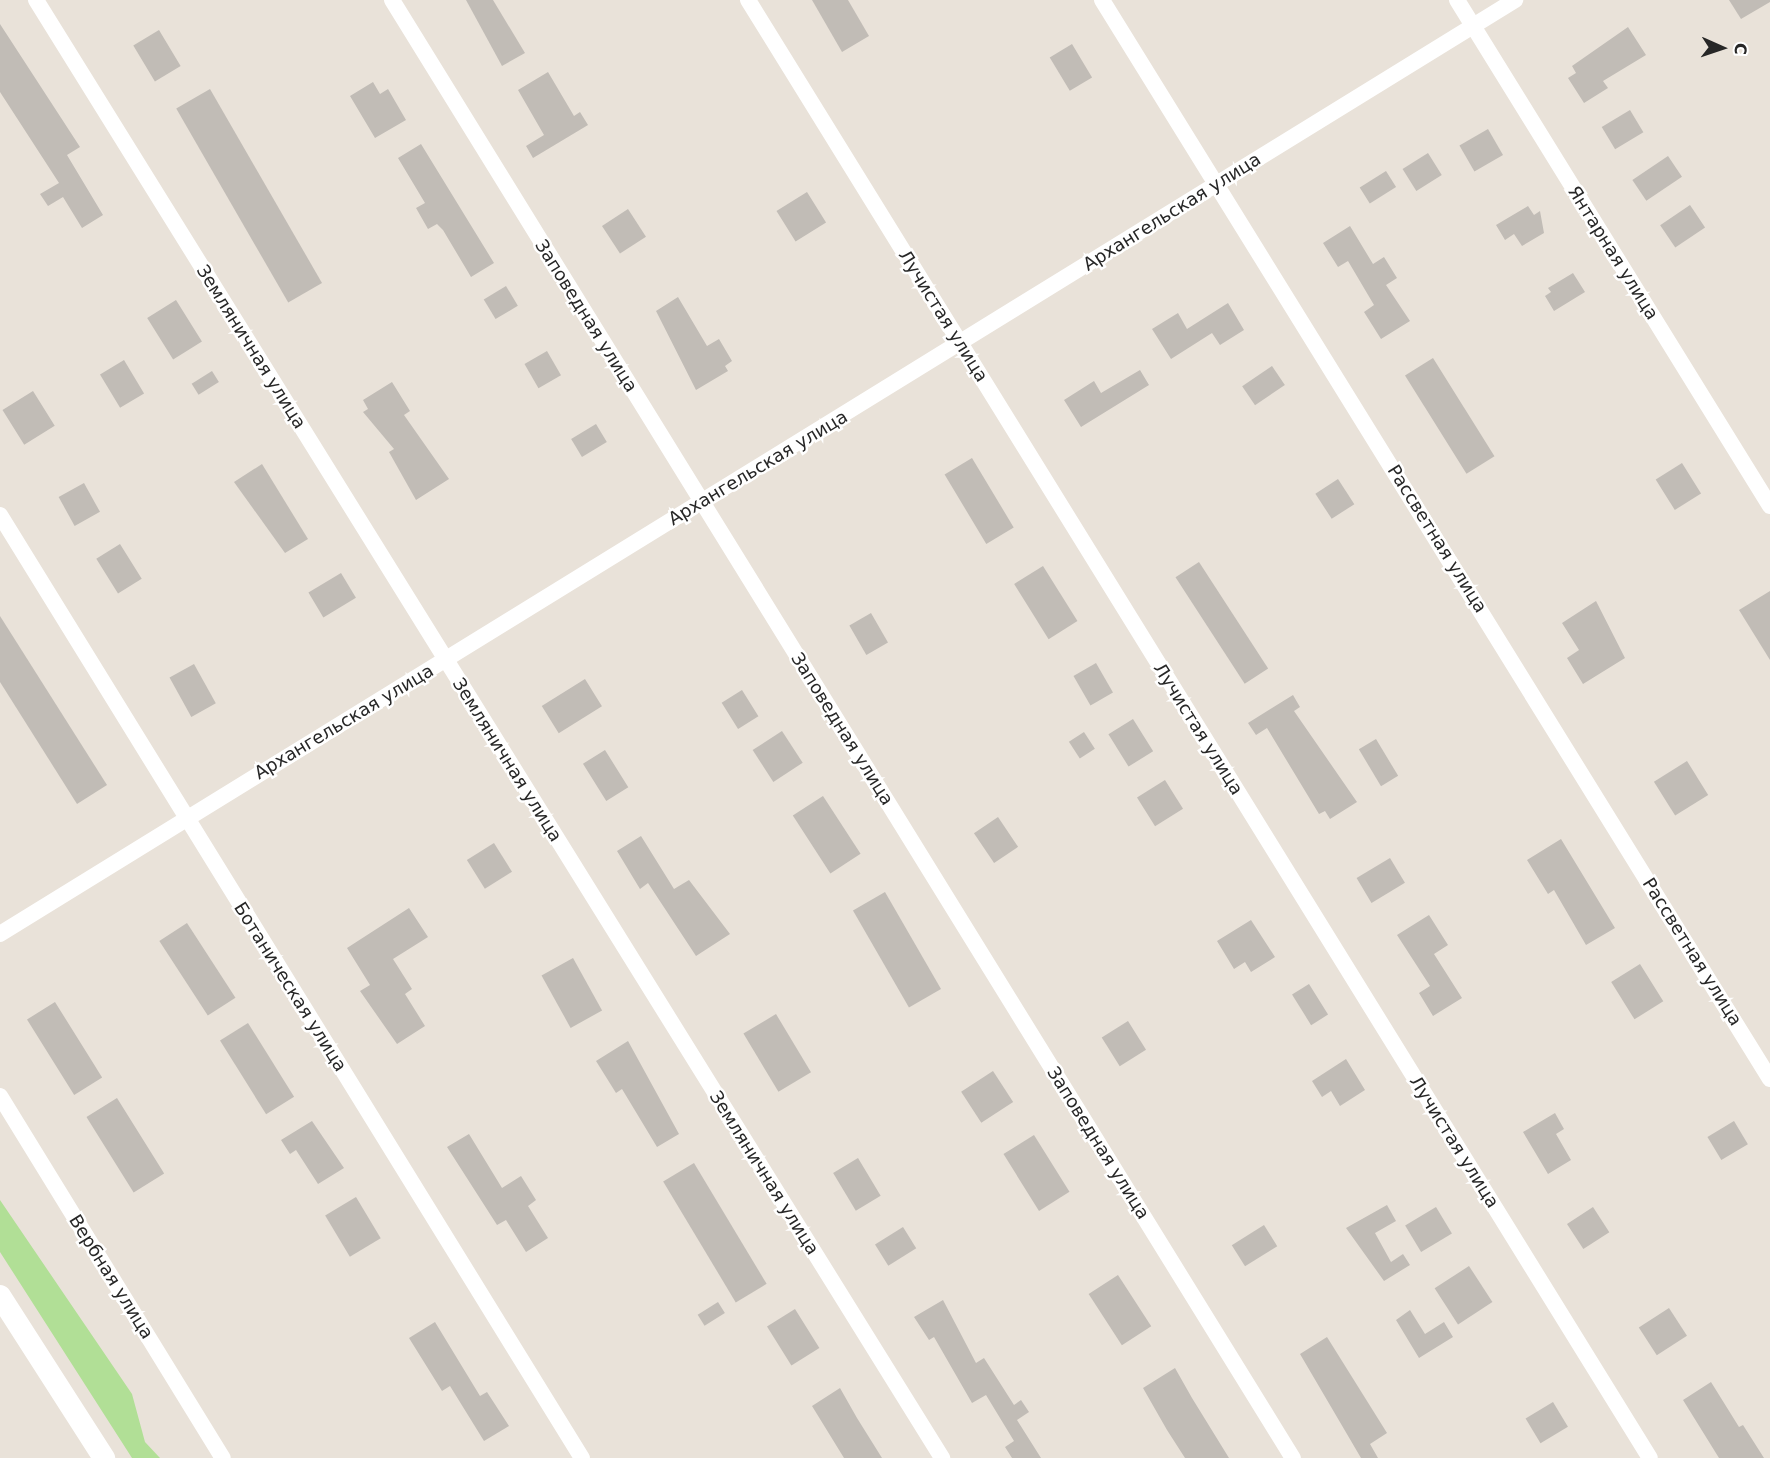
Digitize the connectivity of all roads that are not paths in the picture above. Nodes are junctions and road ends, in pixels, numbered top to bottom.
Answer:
1 (36, 0) edge
2 (392, 0) edge
3 (748, 0) edge
4 (1102, 0) edge
5 (1457, 0) edge
6 (1515, 0) edge
7 (1473, 26) junction
8 (1218, 183) junction
9 (960, 344) junction
10 (701, 502) junction
11 (1770, 506) edge
12 (0, 515) edge
13 (445, 660) junction
14 (186, 818) junction
15 (0, 934) edge
16 (1770, 1079) edge
17 (0, 1096) edge
18 (0, 1296) edge
19 (104, 1458) edge
20 (223, 1458) edge
21 (582, 1458) edge
22 (942, 1458) edge
23 (1293, 1458) edge
24 (1650, 1458) edge

1 - 13 street, Земляничная улица
2 - 10 street, Заповедная улица
3 - 9 street, Лучистая улица
4 - 8 street, Рассветная улица
5 - 7 street, Янтарная улица
6 - 7 street, Архангельская улица
7 - 8 street, Архангельская улица
7 - 11 street, Янтарная улица
8 - 9 street, Архангельская улица
8 - 16 street, Рассветная улица
9 - 10 street, Архангельская улица
9 - 24 street, Лучистая улица
10 - 13 street, Архангельская улица
10 - 23 street, Заповедная улица
12 - 14 street, Ботаническая улица
13 - 14 street, Архангельская улица
13 - 22 street, Земляничная улица
14 - 15 street, Архангельская улица
14 - 21 street, Ботаническая улица
17 - 20 street, Вербная улица
18 - 19 street

